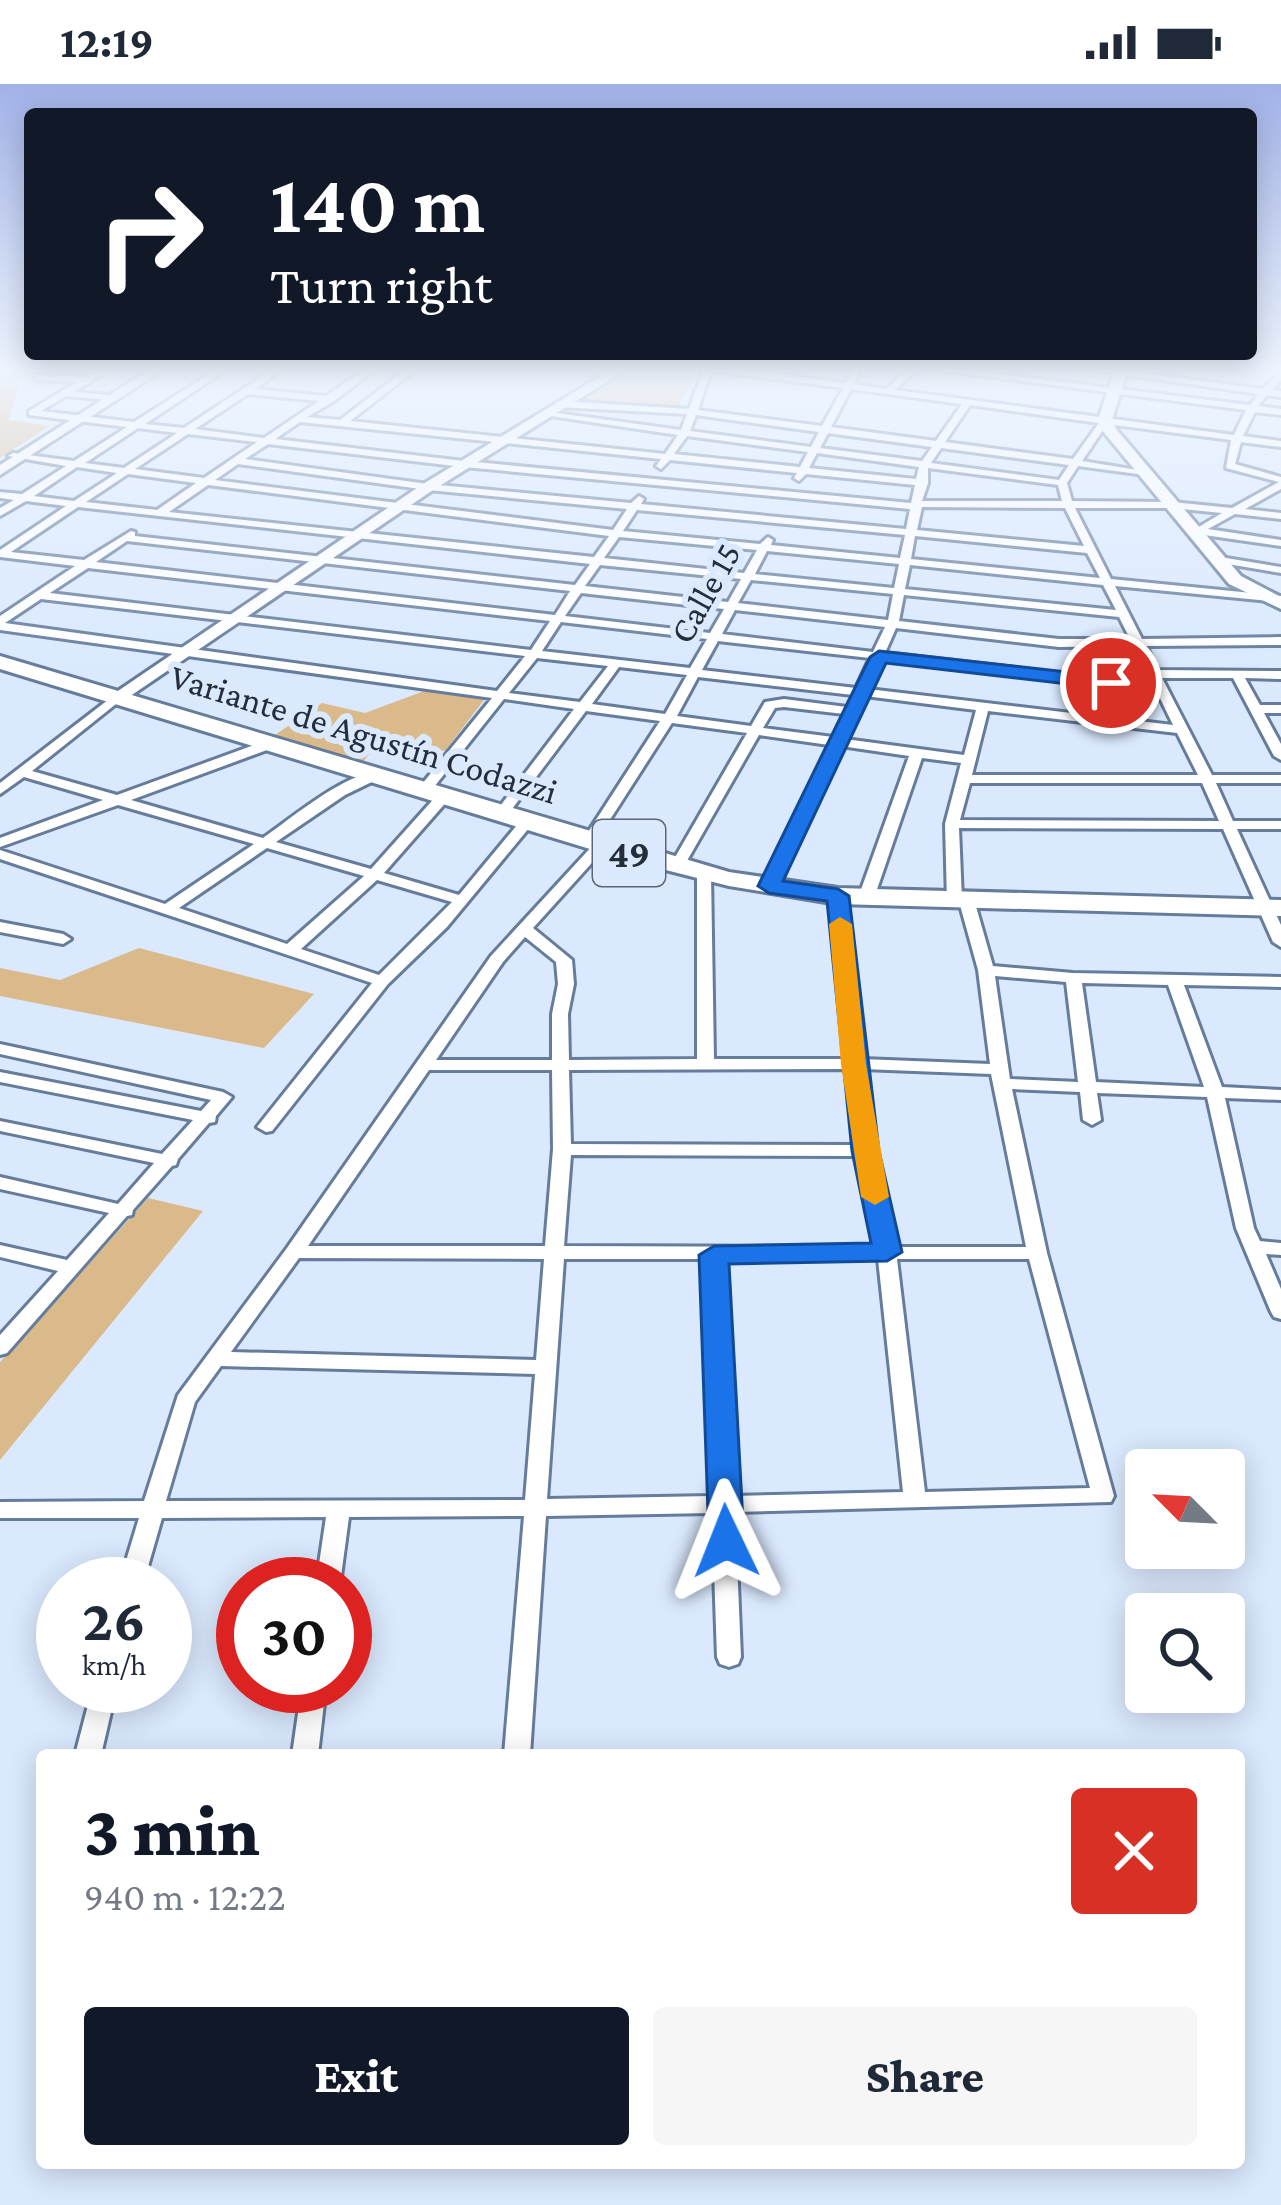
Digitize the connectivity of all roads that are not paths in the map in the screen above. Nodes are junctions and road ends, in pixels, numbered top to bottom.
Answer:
1 (71, 467) edge
2 (87, 467) edge
3 (136, 467) edge
4 (226, 467) edge
5 (279, 467) edge
6 (459, 467) edge
7 (493, 467) edge
8 (660, 467) edge
9 (745, 467) edge
10 (805, 467) edge
11 (924, 467) edge
12 (939, 467) edge
13 (1073, 467) edge
14 (1101, 467) edge
15 (1141, 467) edge
16 (1231, 467) edge
17 (802, 472) junction
18 (1145, 472) junction
19 (128, 473) junction
20 (205, 482) junction
21 (650, 483) junction
22 (922, 483) junction
23 (1062, 483) junction
24 (1281, 483) edge
25 (428, 487) junction
26 (0, 495) edge
27 (789, 496) junction
28 (25, 498) junction
29 (83, 504) junction
30 (1068, 504) junction
31 (1172, 505) junction
32 (917, 506) junction
33 (400, 508) junction
34 (633, 508) junction
35 (1240, 510) junction
36 (0, 513) edge
37 (159, 514) junction
38 (1281, 516) edge
39 (780, 521) junction
40 (1197, 531) junction
41 (617, 533) junction
42 (914, 534) junction
43 (359, 537) junction
44 (125, 538) junction
45 (1281, 543) edge
46 (764, 547) junction
47 (1092, 550) junction
48 (1, 554) edge
49 (600, 560) junction
50 (1220, 560) junction
51 (321, 562) junction
52 (907, 562) junction
53 (80, 567) junction
54 (1281, 570) edge
55 (748, 576) junction
56 (1107, 583) junction
57 (279, 588) junction
58 (578, 588) junction
59 (903, 592) junction
60 (37, 595) junction
61 (1276, 600) edge
62 (730, 606) junction
63 (1122, 614) junction
64 (230, 619) junction
65 (557, 620) junction
66 (893, 623) junction
67 (0, 624) edge
68 (714, 639) junction
69 (1281, 641) edge
70 (1138, 642) junction
71 (186, 651) junction
72 (535, 652) junction
73 (879, 657) junction
74 (0, 662) edge
75 (616, 662) junction
76 (696, 671) junction
77 (1237, 675) junction
78 (1281, 675) edge
79 (1155, 681) junction
80 (862, 691) junction
81 (499, 693) junction
82 (117, 697) junction
83 (582, 706) junction
84 (983, 707) junction
85 (1255, 709) junction
86 (1281, 709) edge
87 (850, 711) junction
88 (669, 718) junction
89 (754, 729) junction
90 (1182, 730) junction
91 (836, 741) junction
92 (273, 743) junction
93 (917, 753) junction
94 (1281, 756) edge
95 (969, 760) junction
96 (21, 772) junction
97 (377, 774) junction
98 (962, 778) junction
99 (1281, 778) edge
100 (1207, 779) junction
101 (0, 790) edge
102 (434, 792) junction
103 (113, 801) junction
104 (501, 814) junction
105 (527, 822) junction
106 (952, 824) junction
107 (1227, 824) junction
108 (1281, 824) edge
109 (596, 842) junction
110 (0, 843) edge
111 (266, 844) junction
112 (0, 854) edge
113 (677, 866) junction
114 (704, 874) junction
115 (372, 877) junction
116 (769, 886) junction
117 (838, 896) junction
118 (866, 898) junction
119 (461, 899) junction
120 (962, 902) junction
121 (1273, 908) edge
122 (168, 909) junction
123 (0, 927) edge
124 (526, 930) junction
125 (63, 939) dead end
126 (1281, 942) edge
127 (290, 950) junction
128 (986, 970) junction
129 (1073, 978) junction
130 (1174, 980) junction
131 (382, 981) junction
132 (1281, 982) edge
133 (0, 1049) edge
134 (563, 1062) junction
135 (706, 1063) junction
136 (854, 1064) junction
137 (424, 1065) junction
138 (1002, 1076) junction
139 (0, 1077) edge
140 (1087, 1087) junction
141 (1215, 1093) junction
142 (1281, 1095) edge
143 (209, 1118) junction
144 (1092, 1120) dead end
145 (0, 1126) edge
146 (266, 1127) dead end
147 (562, 1149) junction
148 (866, 1151) junction
149 (170, 1161) junction
150 (0, 1183) edge
151 (124, 1211) junction
152 (1253, 1247) junction
153 (553, 1250) junction
154 (1281, 1250) edge
155 (0, 1251) edge
156 (294, 1252) junction
157 (887, 1252) junction
158 (1037, 1253) junction
159 (714, 1255) junction
160 (73, 1268) junction
161 (1281, 1312) edge
162 (3, 1341) edge
163 (217, 1359) junction
164 (543, 1367) junction
165 (915, 1498) junction
166 (726, 1503) junction
167 (339, 1508) junction
168 (538, 1508) junction
169 (0, 1510) edge
170 (149, 1510) junction
171 (137, 1557) edge
172 (332, 1557) edge
173 (729, 1657) dead end
174 (98, 1713) edge
175 (310, 1713) edge
176 (89, 1749) edge
177 (305, 1749) edge
178 (518, 1749) edge

1 - 28 street
2 - 19 street
3 - 19 street
4 - 20 street
5 - 25 street
6 - 25 street
7 - 21 street
8 - 21 street
9 - 17 street
10 - 17 street, Calle 15
11 - 22 street
12 - 23 street
13 - 23 street
14 - 18 street
15 - 18 main road
16 - 24 street
17 - 22 street
17 - 27 street, Calle 15
18 - 31 main road
19 - 20 street
19 - 29 street
20 - 33 street
20 - 37 street
21 - 27 street
21 - 34 street
22 - 32 street
23 - 30 street
24 - 35 street
25 - 33 street
25 - 34 street
26 - 28 street
27 - 32 street
27 - 39 street, Calle 15
28 - 29 street
28 - 36 street
29 - 37 street
29 - 48 street
30 - 31 street
30 - 32 street
30 - 47 street
31 - 35 street
31 - 40 main road
32 - 42 street
33 - 41 street
33 - 43 street
34 - 39 street
34 - 41 street
35 - 38 street
35 - 40 street
37 - 43 street
37 - 44 street
39 - 42 street
39 - 46 street, Calle 15
40 - 45 street
40 - 50 main road
41 - 46 street
41 - 49 street
42 - 47 street
42 - 52 street
43 - 49 street
43 - 51 street
44 - 51 street
44 - 53 street
46 - 52 street
46 - 55 street, Calle 15
47 - 56 street
48 - 53 street
49 - 55 street
49 - 58 street
50 - 54 street
50 - 61 main road
51 - 57 street
51 - 58 street
52 - 56 street
52 - 59 street
53 - 57 street
53 - 60 street
55 - 59 street
55 - 62 street, Calle 15
56 - 61 street
56 - 63 street
57 - 64 street
57 - 65 street
58 - 62 street
58 - 65 street
59 - 63 street
59 - 66 street
60 - 64 street
60 - 67 street
62 - 66 street
62 - 68 street, Calle 15
63 - 70 street
64 - 71 street
64 - 72 street
65 - 68 street
65 - 72 street
66 - 70 street
66 - 73 street
67 - 71 street
68 - 73 street
68 - 76 street, Calle 15
69 - 70 street
70 - 79 street
71 - 81 street
71 - 82 street
72 - 75 street
72 - 81 street
73 - 79 street
73 - 80 street
74 - 82 main road, Variante de Agustín Codazzi / 49
75 - 76 street
75 - 83 street
76 - 80 street
76 - 88 street, Calle 15
77 - 78 street
77 - 79 street
77 - 85 street
79 - 90 street
80 - 84 street
80 - 87 street
81 - 83 street
81 - 102 street
82 - 92 main road, Variante de Agustín Codazzi / 49
82 - 96 street
83 - 88 street
83 - 104 street
84 - 90 street
84 - 95 street
85 - 86 street
85 - 94 street
87 - 89 street
87 - 91 street
88 - 89 street
88 - 109 street, Calle 15
89 - 91 street
89 - 113 street
90 - 100 street
91 - 93 street
91 - 116 street
92 - 97 main road, Variante de Agustín Codazzi / 49
92 - 103 street
93 - 95 street
93 - 118 street
95 - 98 street
96 - 101 street
96 - 103 street
97 - 102 main road, Variante de Agustín Codazzi / 49
97 - 111 street
98 - 100 street
98 - 106 street
99 - 100 street
100 - 107 street
102 - 104 main road, Variante de Agustín Codazzi / 49
102 - 115 street
103 - 110 street
103 - 111 street
104 - 105 main road, Variante de Agustín Codazzi / 49
105 - 109 main road, Variante de Agustín Codazzi / 49
105 - 119 street
106 - 107 street
106 - 120 street
107 - 108 street
107 - 121 street
109 - 113 main road, Variante de Agustín Codazzi / 49
109 - 124 street, Calle 15
111 - 115 street
111 - 122 street
112 - 122 street
113 - 114 main road, Variante de Agustín Codazzi / 49
114 - 116 main road, Variante de Agustín Codazzi / 49
114 - 135 street
115 - 119 street
115 - 127 street
116 - 117 main road, Variante de Agustín Codazzi / 49
117 - 118 main road, Variante de Agustín Codazzi / 49
117 - 136 street
118 - 120 main road, Variante de Agustín Codazzi / 49
119 - 131 street
120 - 121 main road, Variante de Agustín Codazzi / 49
120 - 128 street
121 - 126 street
122 - 127 street
123 - 125 street
124 - 134 street
124 - 137 street, Calle 15
127 - 131 street
128 - 129 street
128 - 138 street
129 - 130 street
129 - 140 street
130 - 132 street
130 - 141 street
131 - 146 street
133 - 143 street
134 - 135 street
134 - 137 street
134 - 147 street
135 - 136 street
136 - 138 street
136 - 148 street
137 - 156 street, Calle 15
138 - 140 street
138 - 158 street
139 - 143 street
140 - 141 street
140 - 144 street
141 - 142 street
141 - 152 street
143 - 149 street
145 - 149 street
147 - 148 street
147 - 153 street
148 - 157 street
149 - 151 street
150 - 151 street
151 - 160 street
152 - 154 street
152 - 161 street
153 - 156 street
153 - 159 street
153 - 164 street
155 - 160 street
156 - 163 street, Calle 15
157 - 158 street
157 - 159 street
157 - 165 street
158 - 165 street
159 - 166 street
160 - 162 street
163 - 164 street
163 - 170 street, Calle 15
164 - 168 street
165 - 166 street
166 - 168 street
166 - 173 street
167 - 168 street
167 - 170 street
167 - 172 street
168 - 178 street
169 - 170 street
170 - 171 street, Calle 15
174 - 176 street
175 - 177 street

